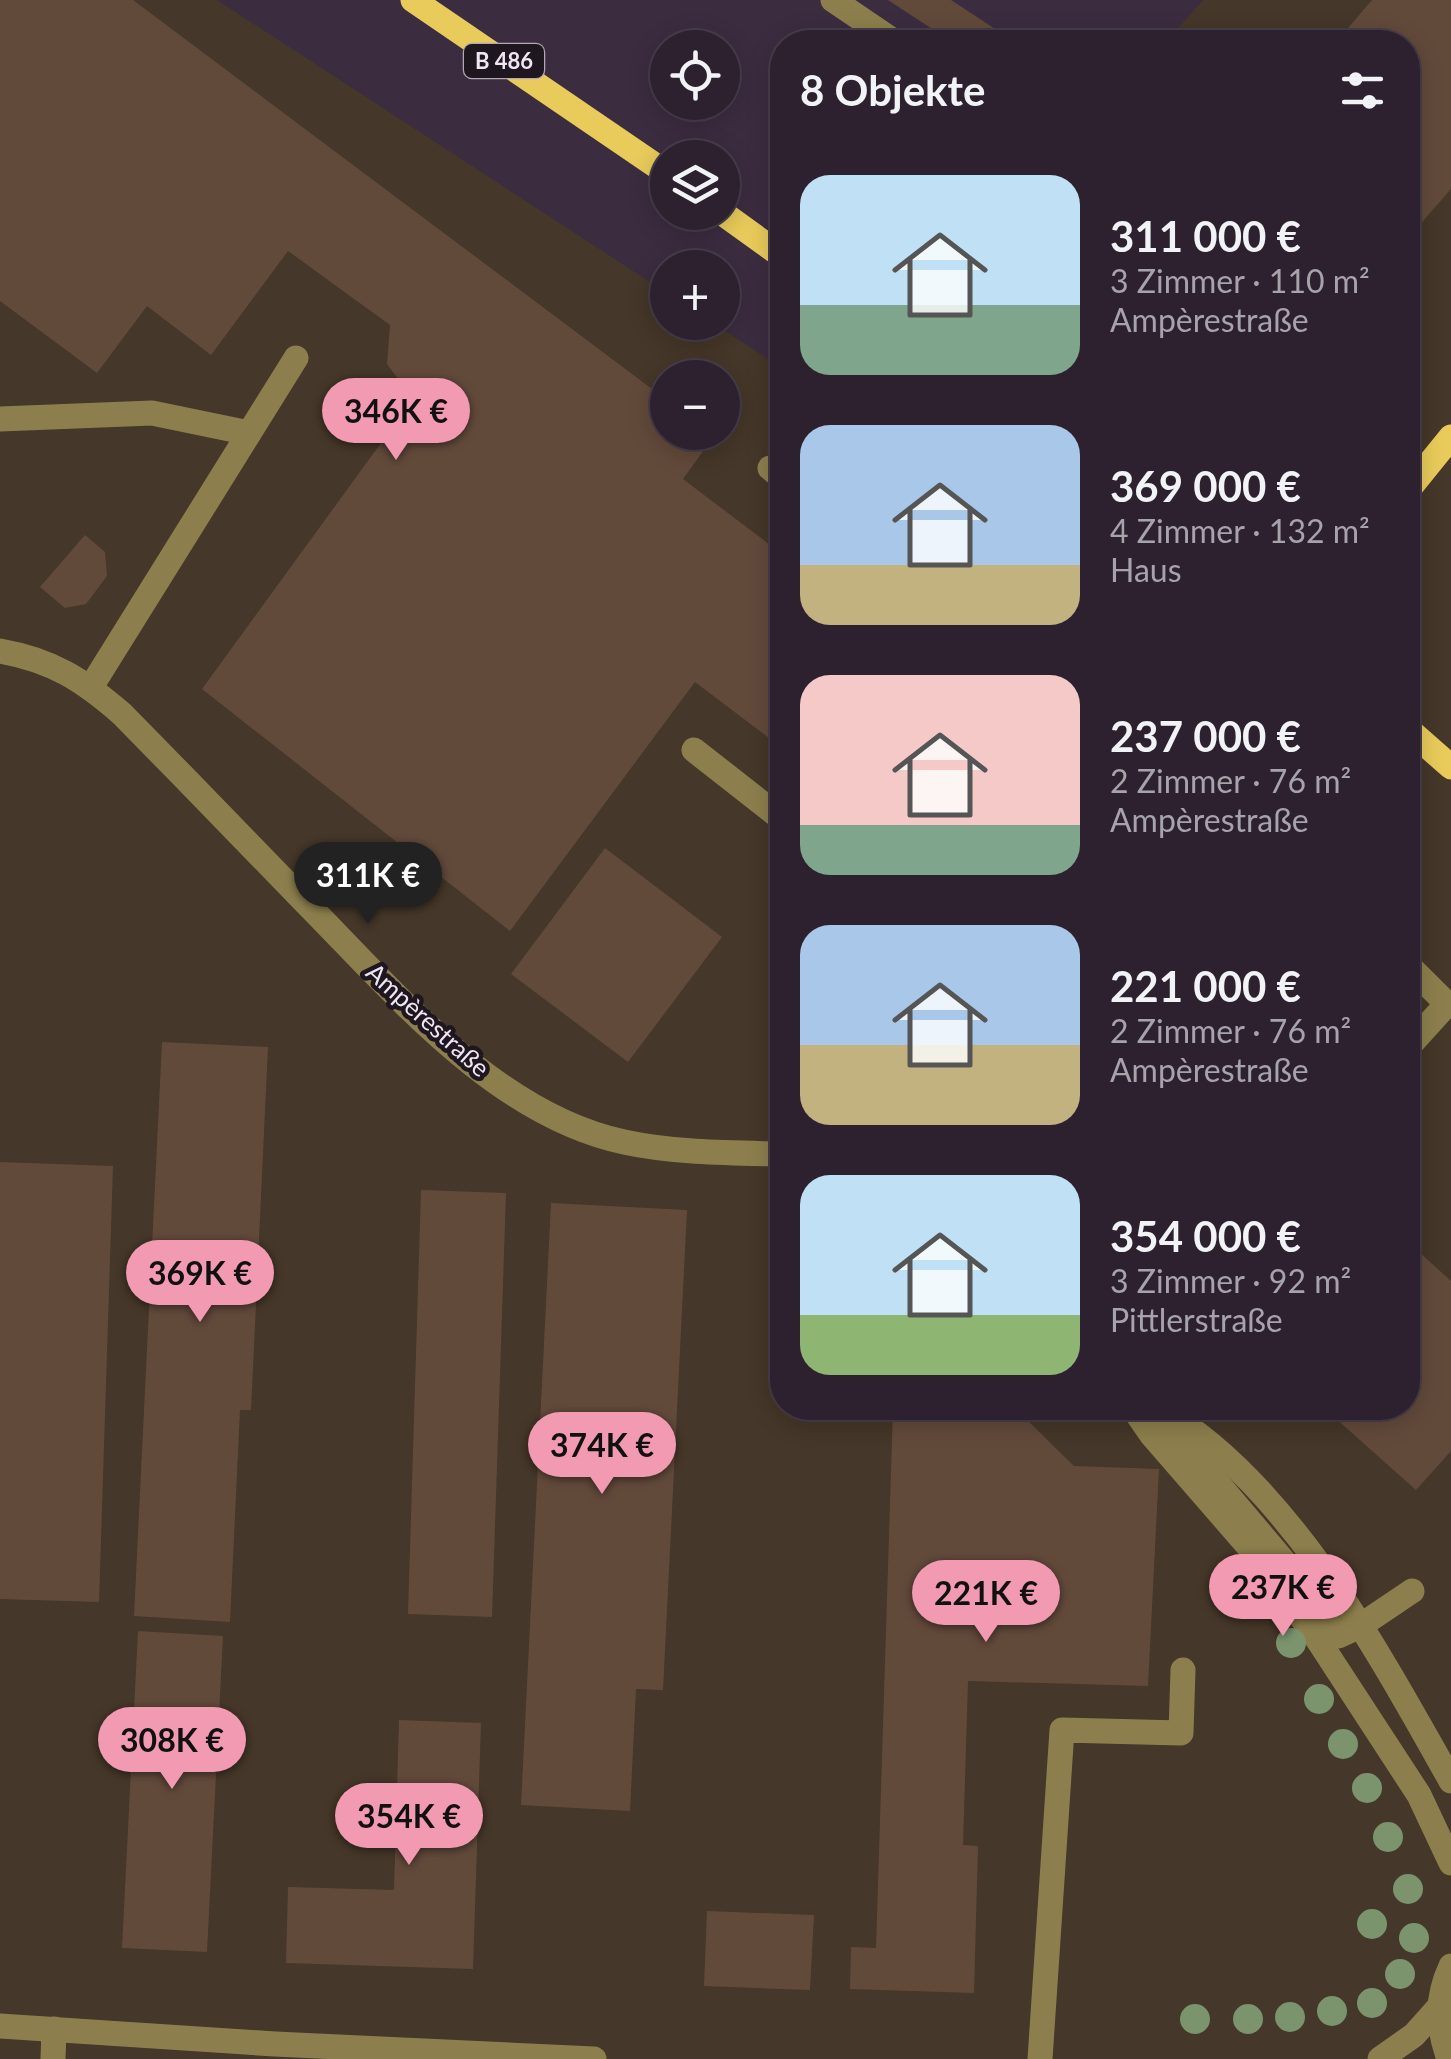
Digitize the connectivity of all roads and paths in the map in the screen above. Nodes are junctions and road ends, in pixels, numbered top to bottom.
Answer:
1 (414, 0) edge
2 (833, 0) edge
3 (877, 30) edge
4 (650, 162) edge
5 (740, 226) edge
6 (770, 247) edge
7 (296, 358) dead end
8 (0, 418) edge
9 (249, 433) junction
10 (1451, 437) edge
11 (1420, 475) edge
12 (0, 650) edge
13 (91, 687) junction
14 (1420, 742) edge
15 (694, 750) dead end
16 (1451, 766) edge
17 (770, 810) edge
18 (1420, 977) edge
19 (1420, 1034) edge
20 (770, 1154) edge
21 (1151, 1420) edge
22 (1156, 1420) edge
23 (1412, 1591) dead end
24 (1360, 1626) junction
25 (1183, 1670) dead end
26 (1451, 1781) edge
27 (1451, 1863) edge
28 (1451, 1966) edge
29 (1438, 2008) junction
30 (0, 2026) edge
31 (54, 2029) junction
32 (54, 2059) edge
33 (594, 2059) edge
34 (1040, 2059) edge
35 (1380, 2059) edge
36 (1449, 2059) edge

1 - 4 main road, B 486
2 - 3 street
5 - 6 main road
7 - 9 street
8 - 9 street
9 - 13 street
10 - 11 main road
12 - 13 street, Ampèrestraße
13 - 20 street, Ampèrestraße
14 - 16 main road
15 - 17 street
18 - 19 street
21 - 27 street
22 - 24 street
23 - 24 street
24 - 26 street
25 - 34 street
28 - 29 street
29 - 35 street
29 - 36 street
30 - 31 street
31 - 32 street
31 - 33 street

